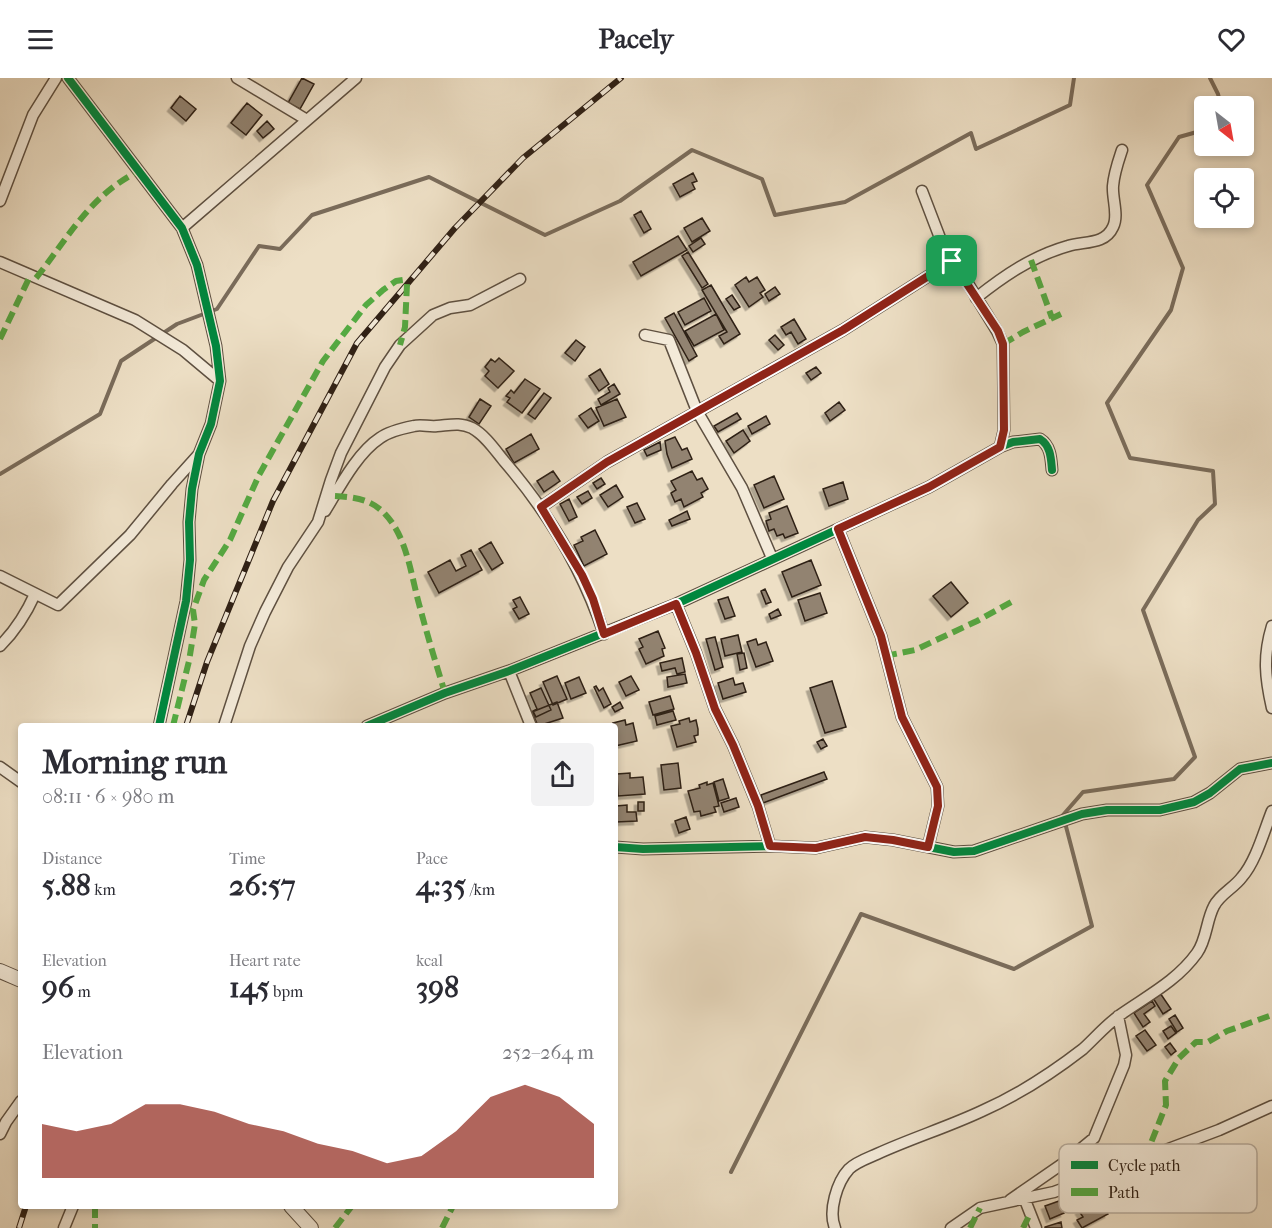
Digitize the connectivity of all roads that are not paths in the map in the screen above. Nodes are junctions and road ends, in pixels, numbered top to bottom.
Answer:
1 (56, 78) edge
2 (68, 78) edge
3 (237, 78) edge
4 (356, 78) edge
5 (307, 120) junction
6 (1122, 150) dead end
7 (922, 191) dead end
8 (0, 201) edge
9 (182, 228) junction
10 (952, 261) junction
11 (0, 262) edge
12 (520, 279) dead end
13 (976, 298) junction
14 (645, 335) dead end
15 (220, 381) junction
16 (697, 411) junction
17 (1000, 447) junction
18 (199, 454) junction
19 (1052, 470) dead end
20 (541, 507) junction
21 (318, 522) junction
22 (838, 529) junction
23 (772, 558) junction
24 (0, 576) edge
25 (35, 594) junction
26 (676, 604) junction
27 (1272, 626) edge
28 (604, 634) junction
29 (0, 646) edge
30 (509, 671) junction
31 (1272, 708) edge
32 (160, 723) edge
33 (225, 723) edge
34 (374, 723) edge
35 (530, 723) edge
36 (1272, 763) edge
37 (0, 767) edge
38 (18, 780) edge
39 (1272, 811) edge
40 (770, 846) junction
41 (618, 847) edge
42 (928, 847) junction
43 (0, 972) edge
44 (18, 979) edge
45 (1118, 1016) junction
46 (18, 1104) edge
47 (1272, 1106) edge
48 (3, 1121) edge
49 (0, 1134) edge
50 (1089, 1144) edge
51 (1182, 1144) edge
52 (1059, 1166) edge
53 (1059, 1190) edge
54 (1025, 1200) junction
55 (1007, 1202) junction
56 (72, 1209) edge
57 (294, 1209) edge
58 (64, 1228) edge
59 (310, 1228) edge
60 (835, 1228) edge
61 (951, 1228) edge
62 (1036, 1228) edge

1 - 8 street
2 - 9 street
3 - 5 street
4 - 5 street
5 - 9 street
6 - 13 street
7 - 10 street
9 - 15 street
10 - 13 street
10 - 16 street
11 - 15 street
12 - 21 street
13 - 17 street
14 - 16 street
15 - 18 street
16 - 20 street
16 - 23 street
17 - 19 street
17 - 22 street
18 - 25 street
18 - 32 street
20 - 21 street
20 - 28 street
21 - 33 street
22 - 23 street
22 - 42 street
23 - 26 street
24 - 25 street
25 - 29 street
26 - 28 street
26 - 40 street
27 - 31 street
28 - 30 street
30 - 34 street
30 - 35 street
36 - 42 street
37 - 38 street
39 - 45 street
40 - 41 street
40 - 42 street
43 - 44 street
45 - 50 street
45 - 60 street
46 - 48 street
47 - 51 street
48 - 49 street
52 - 55 street
53 - 54 street
54 - 55 street
54 - 62 street
55 - 61 street
56 - 58 street
57 - 59 street

